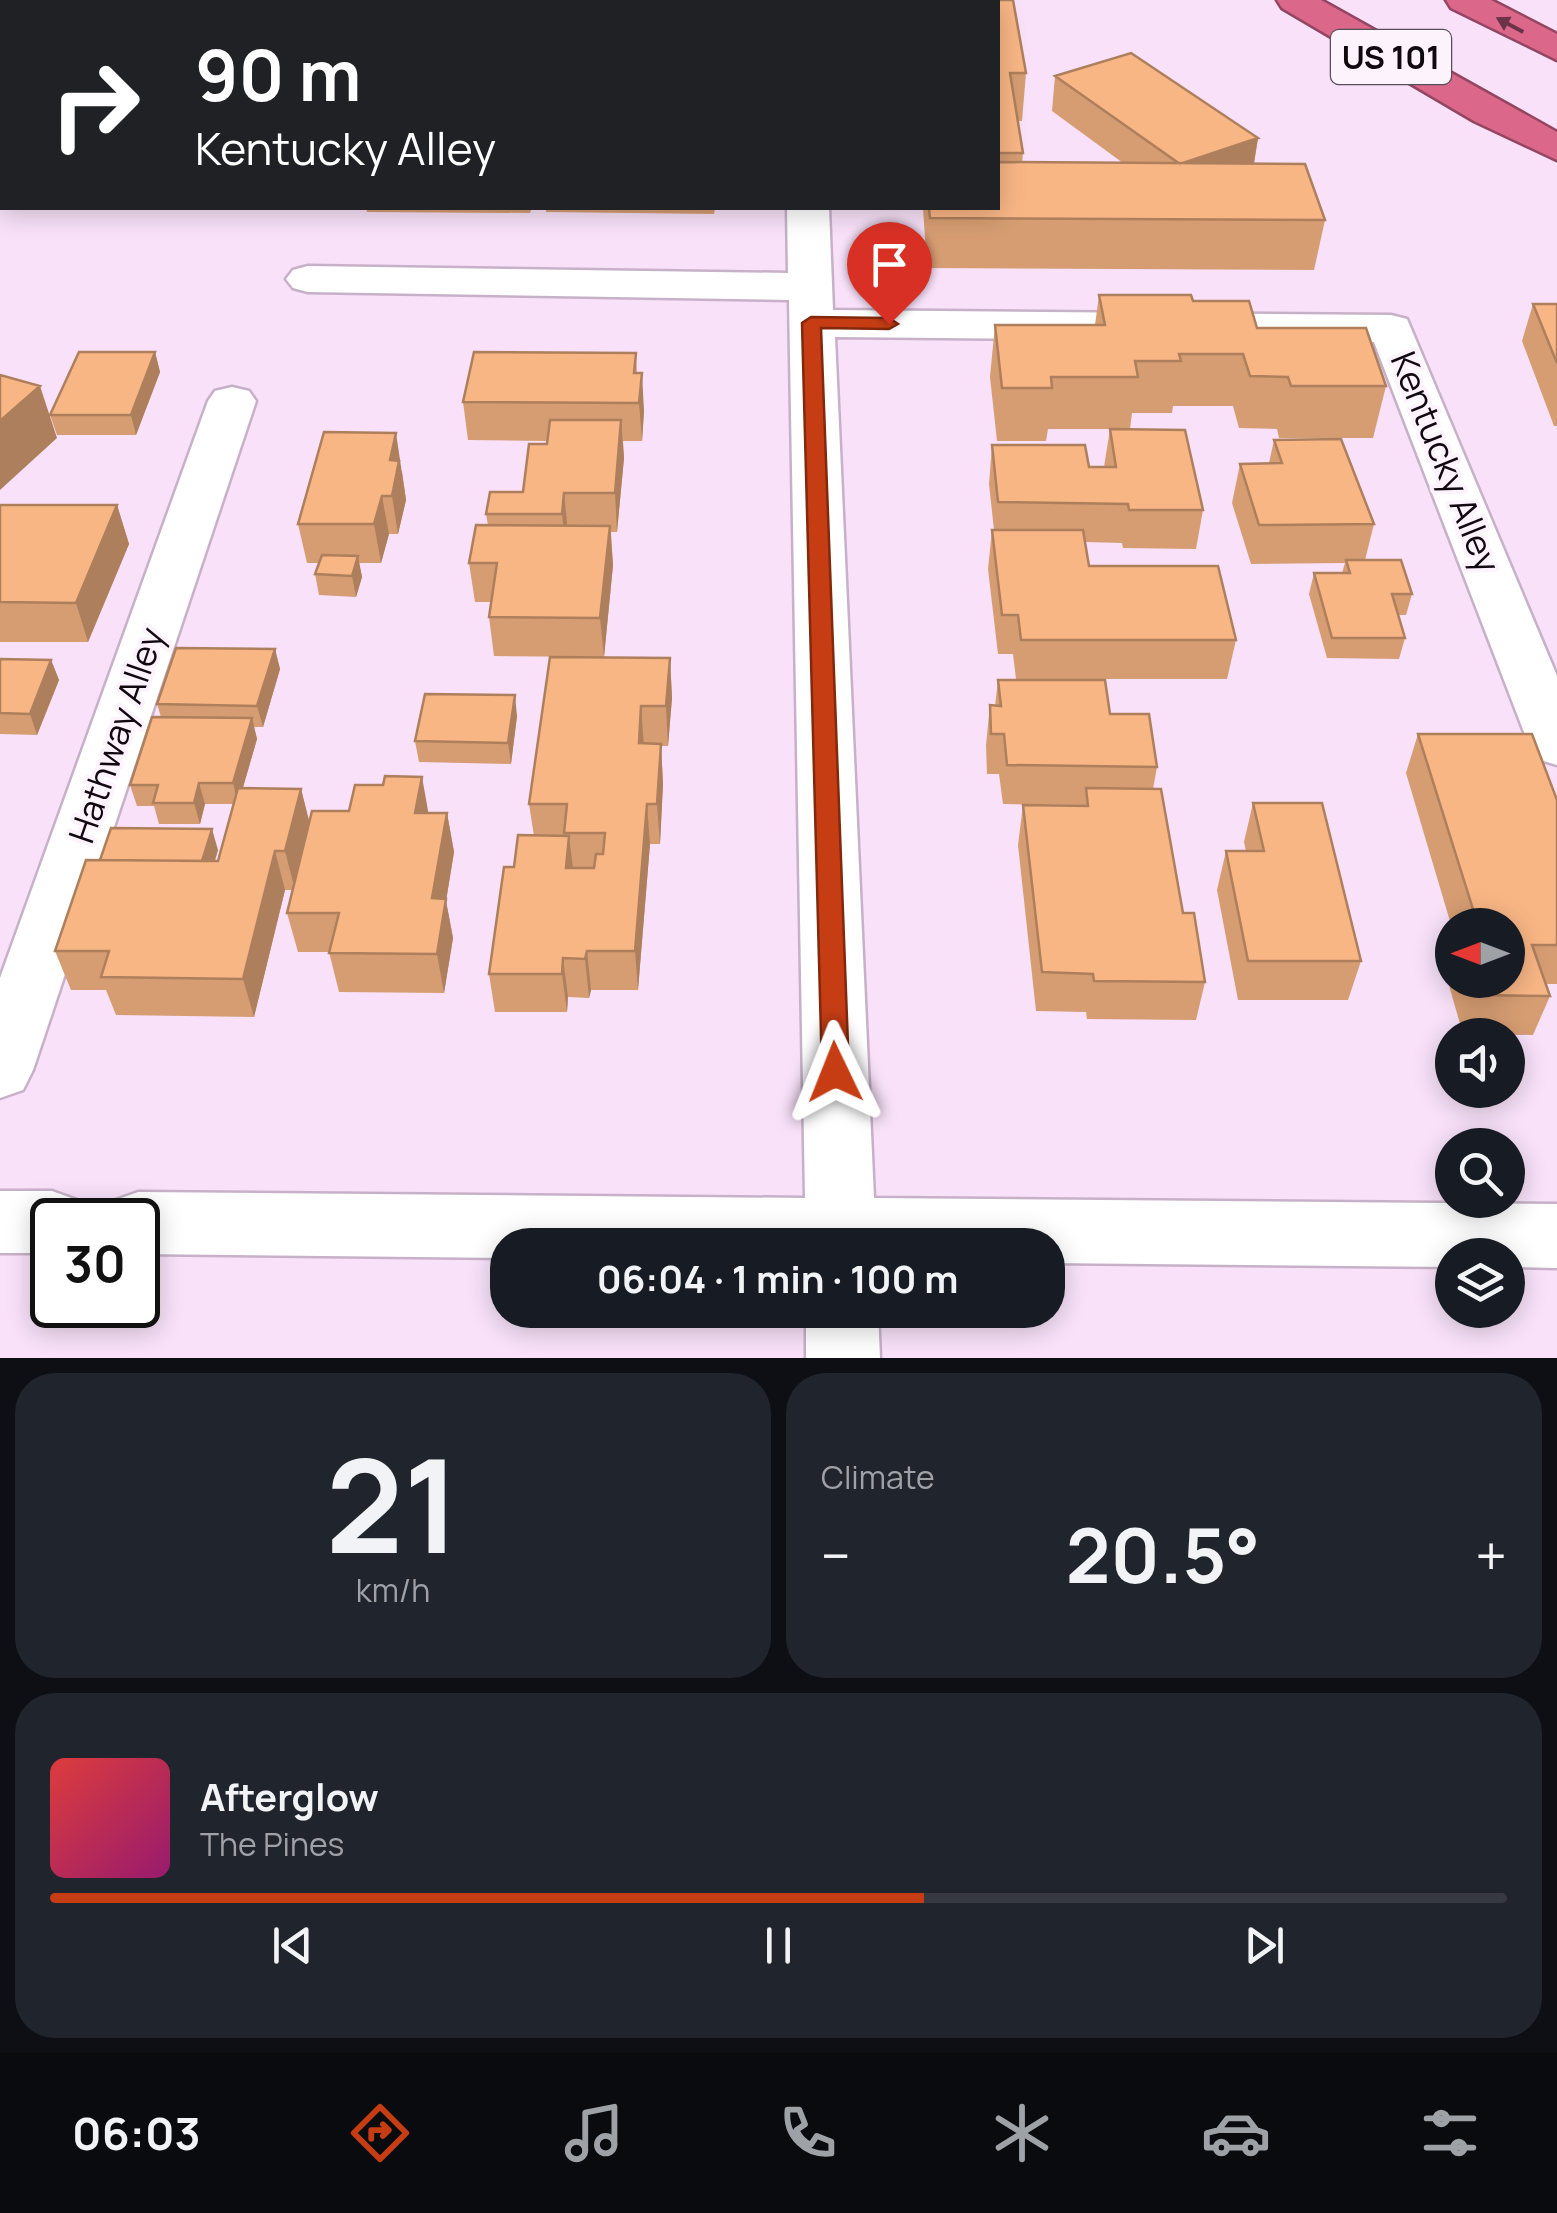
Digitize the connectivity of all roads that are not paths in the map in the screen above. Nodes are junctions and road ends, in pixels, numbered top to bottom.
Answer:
1 (1295, 0) edge
2 (1464, 0) edge
3 (1557, 50) edge
4 (1488, 113) junction
5 (1557, 148) edge
6 (1557, 183) edge
7 (808, 210) edge
8 (308, 279) dead end
9 (811, 305) junction
10 (232, 400) dead end
11 (1557, 744) edge
12 (0, 1070) edge
13 (0, 1222) edge
14 (30, 1222) edge
15 (160, 1223) edge
16 (840, 1228) edge
17 (490, 1230) edge
18 (1557, 1236) edge
19 (1065, 1237) edge
20 (842, 1328) edge
21 (843, 1358) edge

1 - 4 highway, US 101
3 -> 2 highway, US 101
4 - 5 highway, US 101
4 - 6 highway
7 - 9 street
8 - 9 street
9 - 11 street, Kentucky Alley
9 - 16 street
10 - 12 street, Hathway Alley
13 - 14 street
15 - 17 street
18 - 19 street
20 - 21 street

